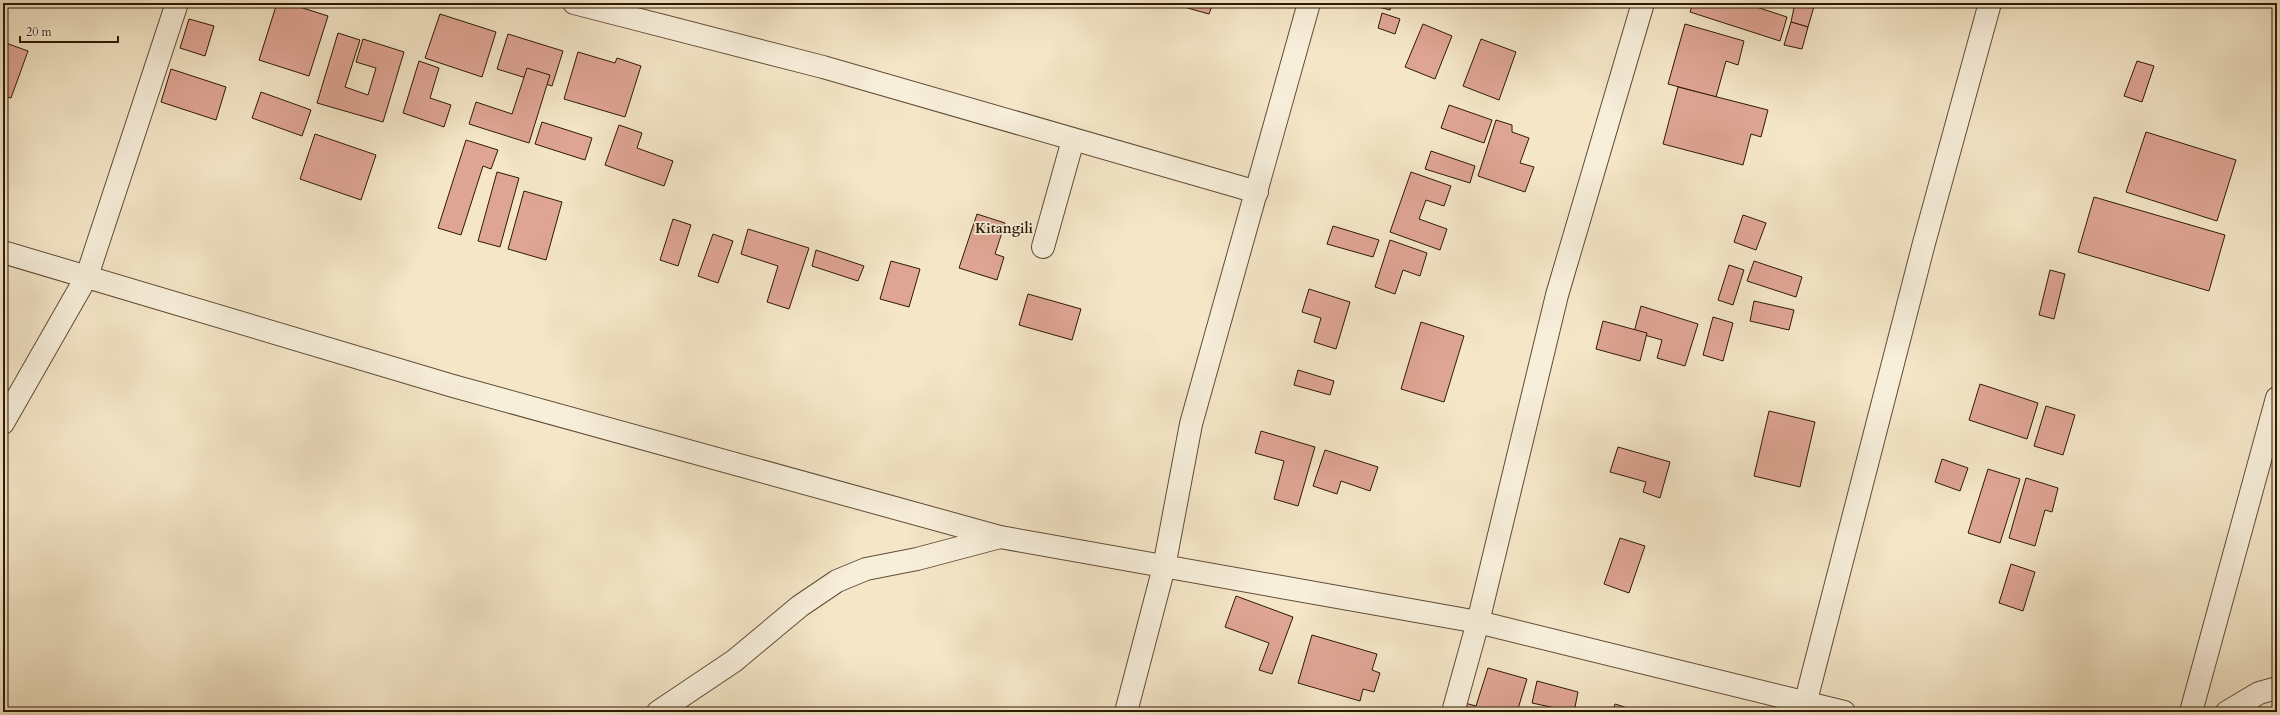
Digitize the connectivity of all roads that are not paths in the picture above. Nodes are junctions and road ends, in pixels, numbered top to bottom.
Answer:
1 (177, 3) edge
2 (574, 3) edge
3 (1309, 3) edge
4 (1643, 3) edge
5 (1990, 3) edge
6 (1073, 140) junction
7 (1256, 192) junction
8 (1043, 247) dead end
9 (3, 252) edge
10 (87, 276) junction
11 (2277, 398) edge
12 (3, 422) edge
13 (1000, 537) junction
14 (1164, 567) junction
15 (1478, 622) junction
16 (2277, 688) edge
17 (1804, 707) edge
18 (658, 712) edge
19 (1126, 712) edge
20 (1453, 712) edge
21 (1844, 712) edge
22 (2191, 712) edge
23 (2227, 712) edge

1 - 10 street
2 - 6 street
3 - 7 street
4 - 15 street
5 - 17 street
6 - 7 street
6 - 8 street
7 - 14 street
9 - 10 street
10 - 12 street
10 - 13 street
11 - 22 street
13 - 14 street
13 - 18 street
14 - 15 street
14 - 19 street
15 - 17 street
15 - 20 street
16 - 23 street
17 - 21 street

